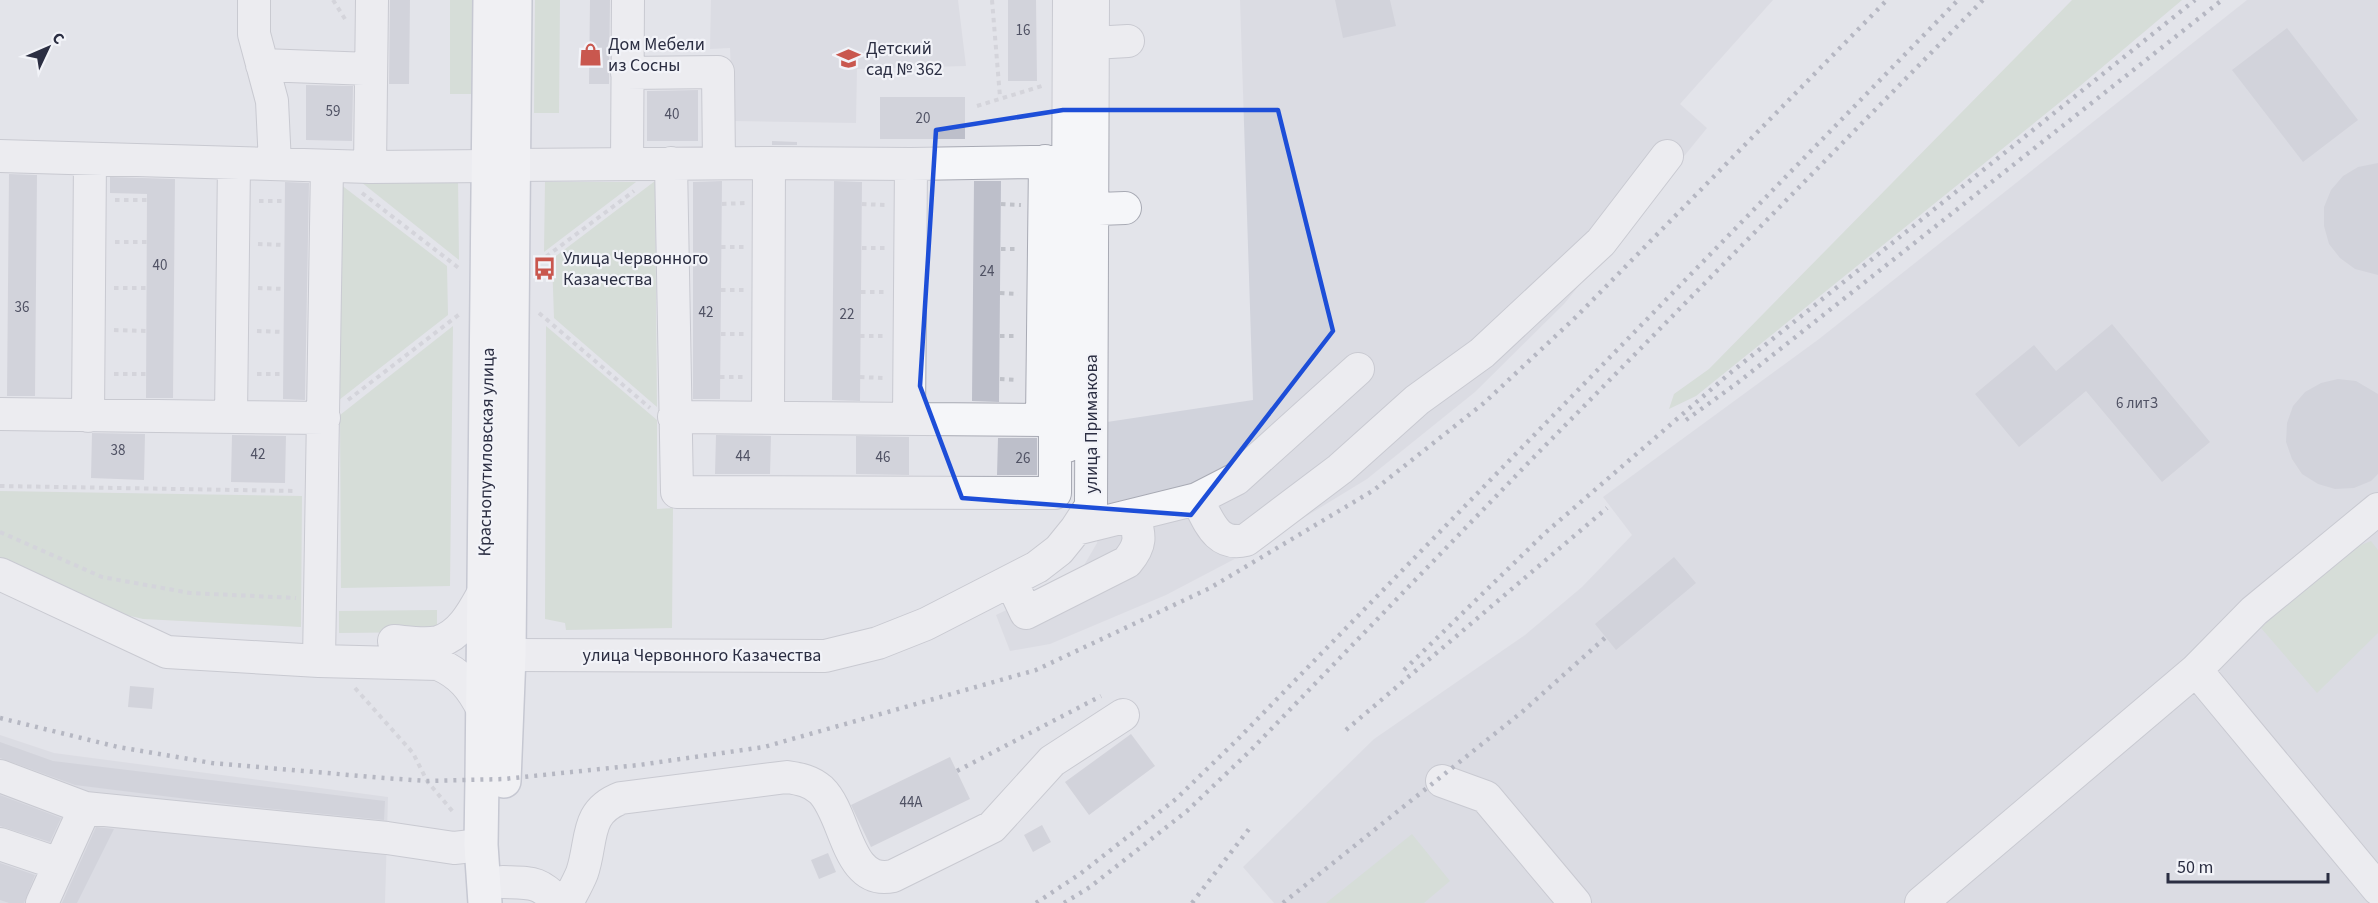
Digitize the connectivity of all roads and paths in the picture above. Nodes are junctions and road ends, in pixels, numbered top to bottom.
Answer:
1 (254, 0) edge
2 (372, 0) edge
3 (490, 0) edge
4 (515, 0) edge
5 (628, 0) edge
6 (992, 0) edge
7 (1069, 0) edge
8 (1093, 0) edge
9 (1128, 41) dead end
10 (1093, 43) junction
11 (262, 65) junction
12 (371, 69) junction
13 (627, 73) junction
14 (1045, 85) dead end
15 (1000, 97) junction
16 (977, 106) dead end
17 (0, 156) edge
18 (1667, 156) dead end
19 (90, 159) junction
20 (1068, 161) junction
21 (671, 163) junction
22 (719, 163) junction
23 (769, 163) junction
24 (234, 164) junction
25 (274, 164) junction
26 (627, 164) junction
27 (911, 164) junction
28 (501, 165) junction
29 (327, 166) junction
30 (370, 167) junction
31 (90, 200) junction
32 (147, 200) dead end
33 (1125, 208) dead end
34 (1080, 210) junction
35 (90, 242) junction
36 (147, 242) dead end
37 (538, 262) dead end
38 (466, 273) dead end
39 (89, 287) junction
40 (147, 288) dead end
41 (462, 313) dead end
42 (538, 313) dead end
43 (89, 330) junction
44 (146, 331) dead end
45 (1358, 369) dead end
46 (89, 374) junction
47 (146, 374) dead end
48 (0, 414) edge
49 (88, 416) junction
50 (231, 417) junction
51 (675, 417) junction
52 (768, 417) junction
53 (324, 418) junction
54 (909, 418) junction
55 (1042, 420) junction
56 (0, 486) edge
57 (322, 491) junction
58 (1197, 499) junction
59 (2378, 509) edge
60 (1134, 516) junction
61 (1076, 529) junction
62 (0, 532) edge
63 (0, 574) edge
64 (1011, 581) junction
65 (485, 590) junction
66 (320, 603) junction
67 (319, 650) junction
68 (509, 655) junction
69 (2196, 670) junction
70 (483, 710) junction
71 (1122, 715) dead end
72 (0, 776) edge
73 (1442, 781) dead end
74 (85, 807) junction
75 (454, 814) dead end
76 (0, 844) edge
77 (481, 845) junction
78 (59, 864) junction
79 (2378, 889) edge
80 (497, 896) edge
81 (42, 903) edge
82 (560, 903) edge
83 (567, 903) edge
84 (1575, 903) edge
85 (1921, 903) edge

1 - 11 street
2 - 12 street
3 - 28 main road, Краснопутиловская улица
4 - 28 main road, Краснопутиловская улица
5 - 13 street
6 - 15 path
7 - 20 street, улица Примакова
8 - 10 street, улица Примакова
9 - 10 street
10 - 20 street, улица Примакова
11 - 12 street
11 - 25 street
12 - 30 street
13 - 22 street
13 - 26 street
14 - 15 path
15 - 16 path
17 - 19 street
18 - 58 street
19 - 24 street
19 - 31 street
20 - 27 street
20 - 34 street, улица Примакова
20 - 55 street
21 - 22 street
21 - 26 street
21 - 37 path
21 - 51 street
22 - 23 street
23 - 27 street
23 - 52 street
24 - 25 street
24 - 50 street
25 - 29 street
26 - 28 street
27 - 54 street
28 - 30 street
28 - 65 main road, Краснопутиловская улица
28 - 68 main road, Краснопутиловская улица
29 - 30 street
29 - 38 path
29 - 53 street
31 - 32 path
31 - 35 street
33 - 34 street
34 - 61 street, улица Примакова
35 - 36 path
35 - 39 street
39 - 40 path
39 - 43 street
41 - 53 path
42 - 51 path
43 - 44 path
43 - 46 street
45 - 58 street
46 - 47 path
46 - 49 street
48 - 49 street
49 - 50 street
50 - 53 street
51 - 52 street
51 - 55 street
52 - 54 street
53 - 57 street
54 - 55 street
56 - 57 path
57 - 66 street
58 - 60 street
59 - 69 street
60 - 61 street
60 - 64 street
61 - 64 street, улица Червонного Казачества
62 - 66 path
63 - 67 street
64 - 68 street, улица Червонного Казачества
65 - 67 street
65 - 70 main road, Краснопутиловская улица
66 - 67 street
67 - 70 street
67 - 75 path
68 - 80 main road, Краснопутиловская улица
69 - 79 street
69 - 85 street
70 - 77 main road, Краснопутиловская улица
71 - 83 street
72 - 74 street
73 - 84 street
74 - 77 street
74 - 78 street
76 - 78 street
77 - 80 main road, Краснопутиловская улица
78 - 81 street
80 - 82 street

